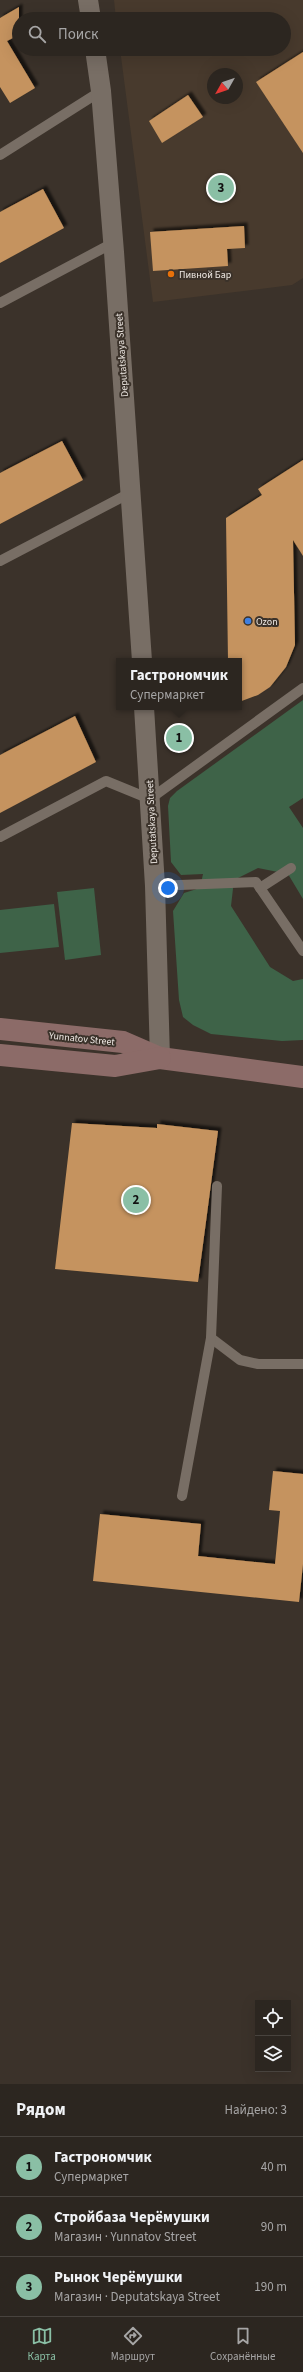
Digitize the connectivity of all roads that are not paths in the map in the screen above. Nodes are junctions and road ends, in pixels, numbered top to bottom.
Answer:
1 (88, 0) edge
2 (90, 12) edge
3 (96, 56) edge
4 (101, 91) junction
5 (0, 155) edge
6 (113, 243) junction
7 (0, 303) edge
8 (130, 493) junction
9 (0, 561) edge
10 (142, 658) edge
11 (303, 688) edge
12 (144, 710) edge
13 (150, 798) junction
14 (0, 837) edge
15 (291, 868) dead end
16 (155, 886) junction
17 (260, 888) junction
18 (303, 951) edge
19 (0, 1029) edge
20 (0, 1054) edge
21 (160, 1058) junction
22 (303, 1077) edge
23 (217, 1186) dead end
24 (211, 1338) junction
25 (303, 1364) edge
26 (182, 1496) dead end

1 - 2 street
3 - 4 street, Deputatskaya Street
4 - 5 lane
4 - 6 street, Deputatskaya Street
6 - 7 lane
6 - 8 street, Deputatskaya Street
8 - 9 lane
8 - 10 street, Deputatskaya Street
11 - 13 lane
12 - 13 street, Deputatskaya Street
13 - 14 lane
13 - 16 street, Deputatskaya Street
15 - 17 lane
16 - 17 lane
16 - 21 street, Deputatskaya Street
17 - 18 lane
19 - 21 main road, Yunnatov Street
20 - 21 main road, Yunnatov Street
21 - 22 main road, Yunnatov Street
23 - 24 lane
24 - 25 lane
24 - 26 lane

